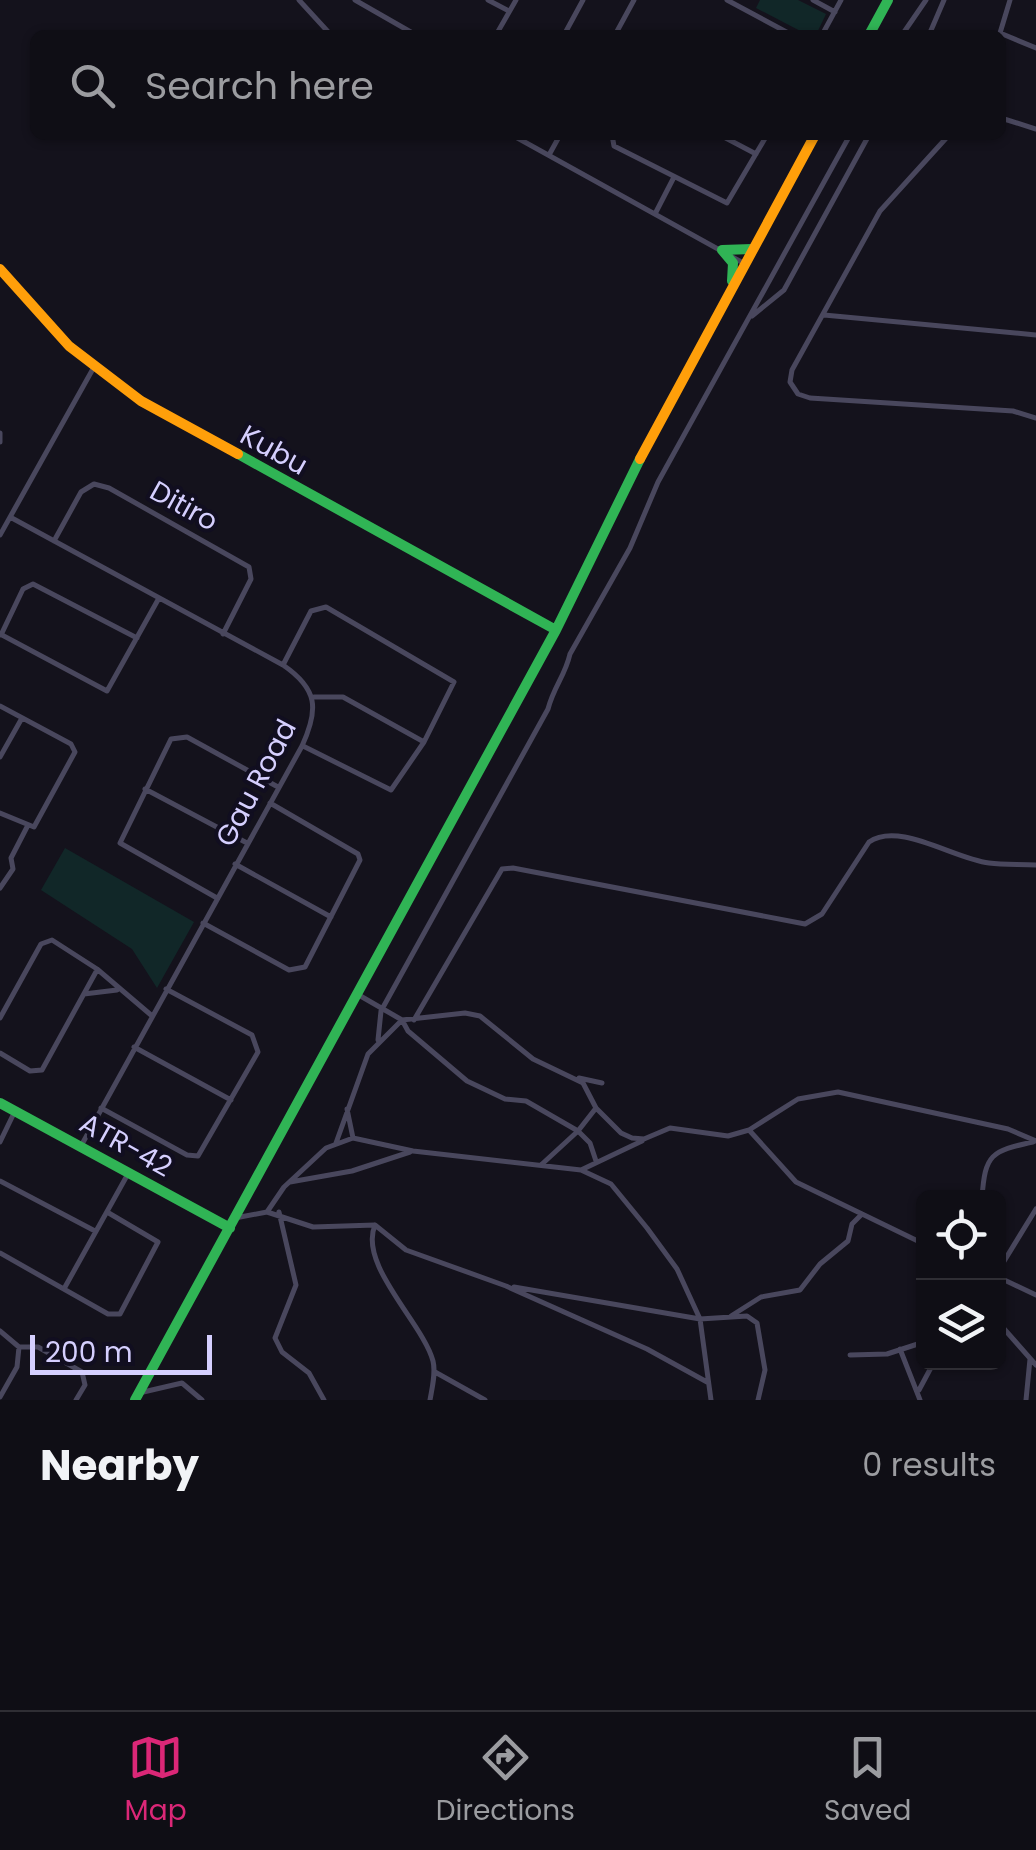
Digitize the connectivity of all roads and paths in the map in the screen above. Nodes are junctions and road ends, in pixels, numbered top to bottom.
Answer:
1 (299, 0) edge
2 (354, 0) edge
3 (488, 0) edge
4 (516, 0) edge
5 (583, 0) edge
6 (620, 0) edge
7 (727, 0) edge
8 (751, 0) edge
9 (813, 0) edge
10 (841, 0) edge
11 (888, 0) edge
12 (926, 0) edge
13 (944, 0) edge
14 (1010, 0) edge
15 (632, 3) edge
16 (745, 10) junction
17 (510, 12) junction
18 (835, 12) junction
19 (326, 30) edge
20 (407, 30) edge
21 (499, 30) edge
22 (567, 30) edge
23 (618, 30) edge
24 (783, 30) edge
25 (825, 30) edge
26 (872, 30) edge
27 (905, 30) edge
28 (931, 30) edge
29 (1001, 30) edge
30 (1006, 36) edge
31 (1036, 48) edge
32 (1006, 120) edge
33 (1036, 129) edge
34 (521, 140) edge
35 (557, 140) edge
36 (613, 140) edge
37 (729, 140) edge
38 (764, 140) edge
39 (812, 140) edge
40 (847, 140) edge
41 (866, 140) edge
42 (945, 140) edge
43 (756, 154) junction
44 (549, 155) junction
45 (673, 179) junction
46 (813, 201) junction
47 (828, 211) junction
48 (655, 213) junction
49 (754, 248) junction
50 (722, 250) junction
51 (745, 264) junction
52 (0, 269) edge
53 (730, 290) junction
54 (762, 294) junction
55 (774, 302) junction
56 (824, 315) junction
57 (750, 318) junction
58 (1036, 336) edge
59 (94, 367) junction
60 (1036, 418) edge
61 (0, 434) edge
62 (0, 442) edge
63 (10, 517) junction
64 (0, 536) edge
65 (54, 540) junction
66 (159, 598) junction
67 (566, 611) junction
68 (536, 620) junction
69 (556, 630) junction
70 (1, 634) edge
71 (223, 634) junction
72 (138, 638) junction
73 (283, 665) junction
74 (314, 697) junction
75 (0, 706) edge
76 (22, 718) junction
77 (424, 742) junction
78 (302, 746) junction
79 (0, 757) edge
80 (278, 788) junction
81 (145, 789) junction
82 (270, 803) junction
83 (0, 813) edge
84 (27, 827) junction
85 (247, 843) junction
86 (235, 864) junction
87 (1036, 865) edge
88 (0, 888) edge
89 (216, 898) junction
90 (331, 917) junction
91 (203, 924) junction
92 (98, 969) junction
93 (166, 988) junction
94 (120, 990) junction
95 (84, 994) junction
96 (357, 994) junction
97 (381, 1011) junction
98 (151, 1015) junction
99 (0, 1018) edge
100 (402, 1020) junction
101 (414, 1020) junction
102 (378, 1040) junction
103 (134, 1047) junction
104 (0, 1053) edge
105 (576, 1078) junction
106 (602, 1084) dead end
107 (232, 1100) junction
108 (0, 1103) edge
109 (101, 1108) junction
110 (596, 1108) junction
111 (347, 1109) junction
112 (16, 1111) junction
113 (749, 1130) junction
114 (578, 1131) junction
115 (353, 1138) junction
116 (644, 1138) junction
117 (1036, 1141) edge
118 (0, 1142) edge
119 (336, 1143) junction
120 (81, 1146) junction
121 (412, 1151) junction
122 (596, 1162) junction
123 (540, 1166) junction
124 (580, 1170) junction
125 (129, 1172) junction
126 (0, 1181) edge
127 (288, 1182) junction
128 (983, 1190) edge
129 (1036, 1210) edge
130 (107, 1212) junction
131 (267, 1212) junction
132 (279, 1212) junction
133 (862, 1214) junction
134 (232, 1223) junction
135 (375, 1225) junction
136 (96, 1231) junction
137 (916, 1240) edge
138 (0, 1254) edge
139 (1006, 1261) edge
140 (1006, 1278) edge
141 (506, 1286) junction
142 (65, 1287) junction
143 (1036, 1295) edge
144 (730, 1317) junction
145 (700, 1319) junction
146 (0, 1331) edge
147 (1006, 1331) edge
148 (916, 1344) edge
149 (19, 1346) junction
150 (900, 1349) junction
151 (850, 1354) dead end
152 (1030, 1358) junction
153 (1036, 1365) edge
154 (930, 1370) edge
155 (434, 1371) junction
156 (707, 1382) junction
157 (919, 1391) junction
158 (137, 1396) edge
159 (0, 1398) edge
160 (76, 1400) edge
161 (202, 1400) edge
162 (324, 1400) edge
163 (430, 1400) edge
164 (485, 1400) edge
165 (711, 1400) edge
166 (758, 1400) edge
167 (920, 1400) edge
168 (1026, 1400) edge

1 - 19 street
2 - 20 street
3 - 17 street
4 - 17 street
5 - 22 street
6 - 15 street
7 - 16 street
8 - 16 street
9 - 18 street
10 - 18 street
11 - 26 main road
12 - 27 street
13 - 28 street
14 - 29 street
15 - 23 street
16 - 24 street
17 - 21 street
18 - 25 street
30 - 31 street
32 - 33 street
34 - 44 street
35 - 44 street
36 - 45 street
37 - 43 street
38 - 43 street
39 - 49 main road
40 - 46 street
41 - 47 street
42 - 56 street
43 - 45 street
44 - 48 street
45 - 48 street
46 - 47 street
46 - 54 street
47 - 55 street
48 - 50 street
49 - 50 main road
49 - 51 main road
50 - 51 street
50 - 53 main road
51 - 53 main road
52 - 59 main road, Kubu
53 - 67 main road
54 - 55 street
54 - 57 street
55 - 57 street
56 - 58 street
56 - 60 street
57 - 97 street
59 - 63 street
59 - 68 main road, Kubu
61 - 62 street
63 - 64 street
63 - 65 street, Gau Road
65 - 66 street, Gau Road
65 - 71 street, Ditiro
66 - 71 street, Gau Road
66 - 72 street
67 - 68 main road
67 - 69 main road
68 - 69 main road, Kubu
69 - 96 main road
70 - 72 street
70 - 72 street
71 - 73 street, Gau Road
73 - 74 street, Gau Road
73 - 77 street
74 - 77 street
74 - 78 street, Gau Road
75 - 76 street
76 - 79 street
76 - 84 street
77 - 78 street
78 - 80 street, Gau Road
80 - 81 street
80 - 82 street, Gau Road
81 - 85 street
81 - 89 street
82 - 85 street, Gau Road
82 - 90 street
83 - 84 street
84 - 88 street
85 - 86 street, Gau Road
86 - 89 street, Gau Road
86 - 90 street
87 - 101 street
89 - 91 street, Gau Road
90 - 91 street
91 - 93 street, Gau Road
92 - 94 street
92 - 95 street
92 - 99 street
93 - 98 street, Gau Road
93 - 107 street
94 - 95 street
94 - 98 street
95 - 104 street
96 - 97 street
96 - 134 main road
97 - 100 street
97 - 102 street
98 - 103 street, Gau Road
100 - 101 street
100 - 102 street
100 - 114 street
101 - 105 street
102 - 111 street
103 - 107 street
103 - 109 street, Gau Road
105 - 106 street
105 - 110 street
107 - 109 street
108 - 112 main road, ATR-42
109 - 120 street, Gau Road
110 - 114 street
110 - 116 street
111 - 115 street
111 - 119 street
112 - 118 street
112 - 120 main road, ATR-42
113 - 116 street
113 - 117 street
113 - 133 street
114 - 122 street
114 - 123 street
115 - 119 street
115 - 121 street
116 - 122 street
117 - 128 street
119 - 127 street
120 - 125 main road, ATR-42
121 - 123 street
121 - 127 street
122 - 124 street
123 - 124 street
124 - 145 street
125 - 130 street
125 - 134 main road, ATR-42
126 - 136 street
127 - 131 street
129 - 139 street
130 - 136 street
130 - 142 street
131 - 132 street
131 - 134 street
132 - 135 street
132 - 162 street
133 - 137 street
133 - 144 street
134 - 158 main road
135 - 141 street
135 - 155 street
136 - 142 street
138 - 142 street
140 - 143 street
141 - 145 street
141 - 156 street
144 - 145 street
144 - 166 street
145 - 156 street
146 - 149 street
147 - 152 street
148 - 150 street
149 - 159 street
149 - 160 street
150 - 151 street
150 - 157 street
152 - 153 street
152 - 168 street
154 - 157 street
155 - 163 street
155 - 164 street
156 - 165 street
157 - 167 street
158 - 161 street

